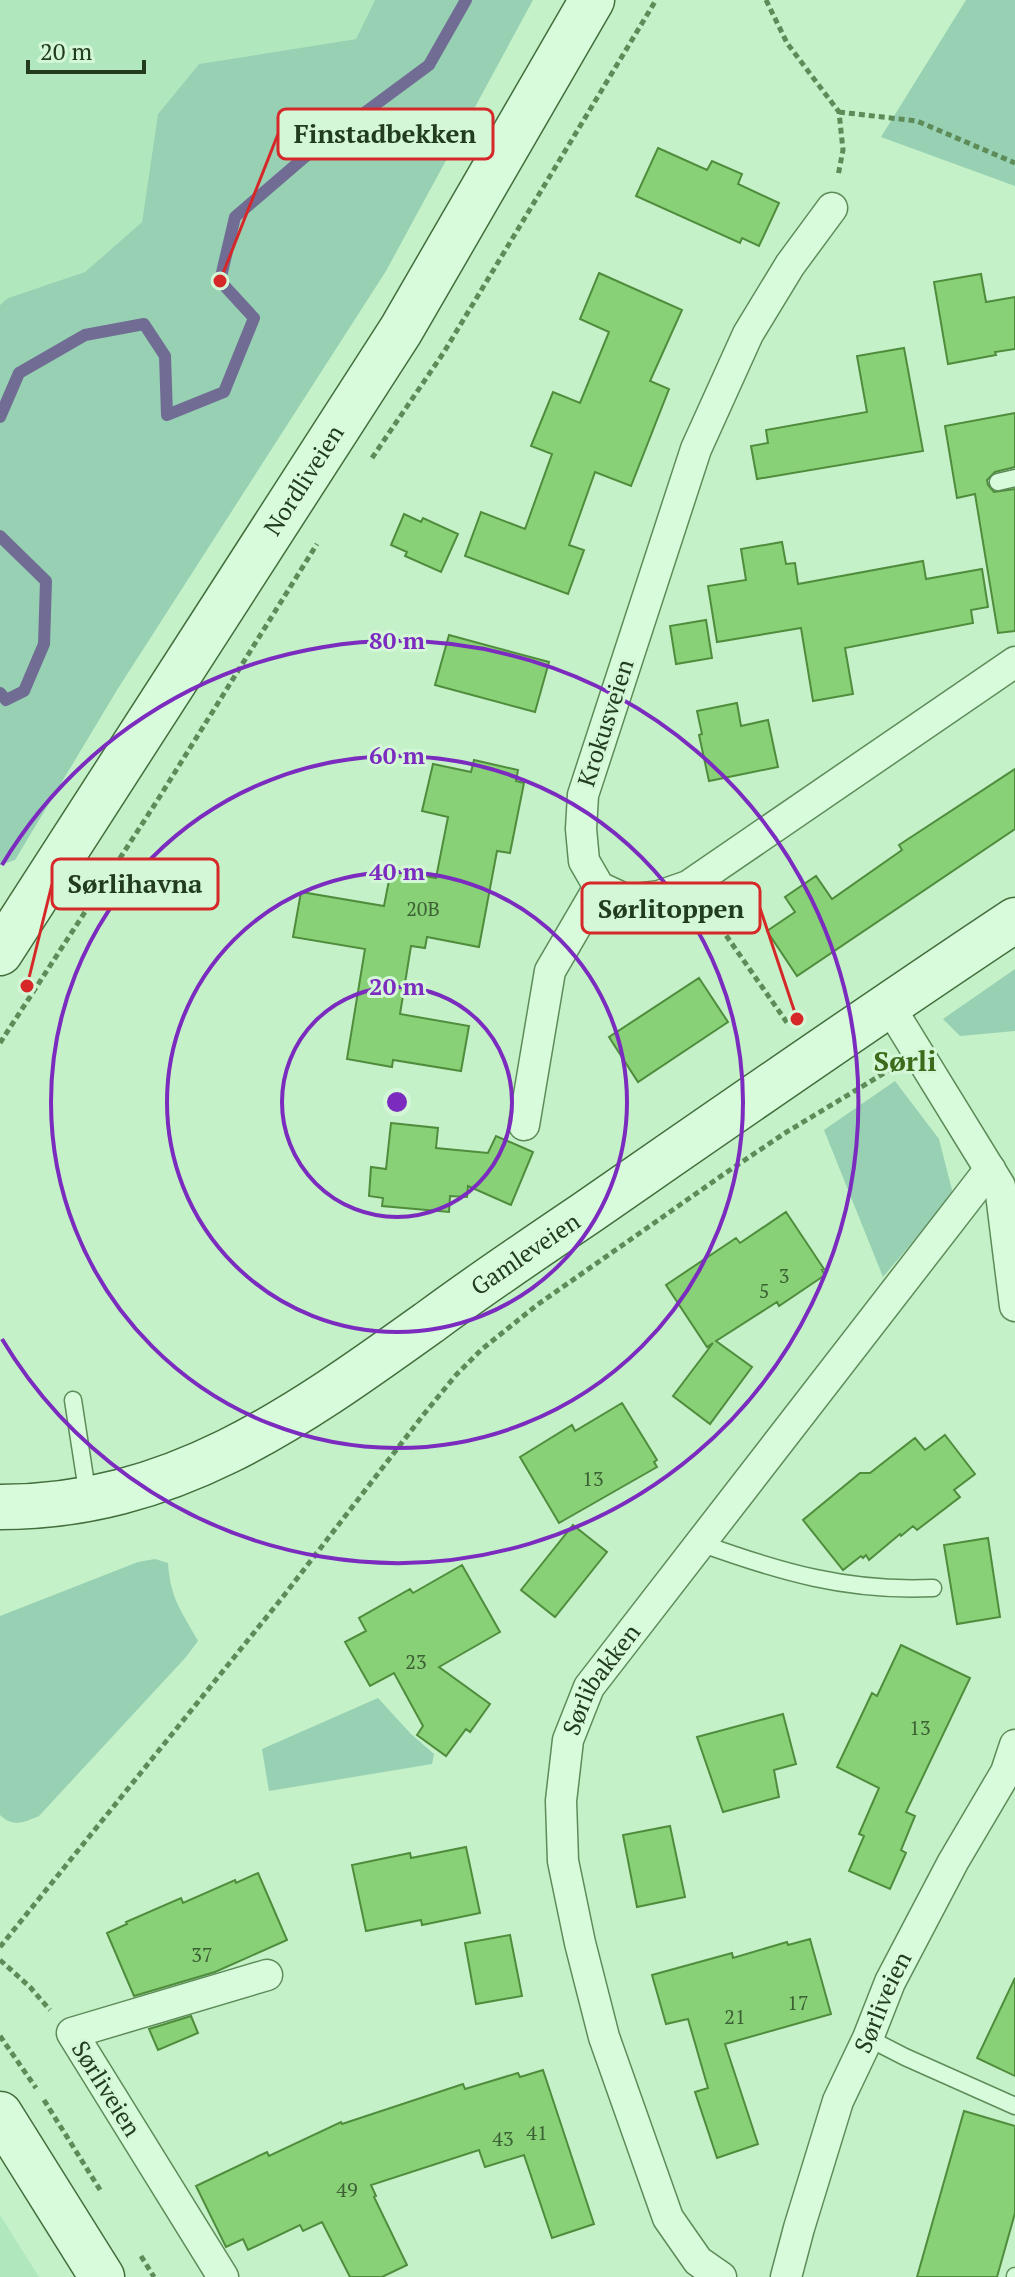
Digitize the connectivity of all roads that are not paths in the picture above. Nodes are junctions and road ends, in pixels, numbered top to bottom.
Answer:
1 (592, 0) edge
2 (832, 208) road end
3 (1015, 662) edge
4 (599, 887) junction
5 (1015, 920) edge
6 (0, 953) edge
7 (888, 1004) junction
8 (524, 1125) dead end
9 (1002, 1182) edge
10 (1015, 1306) edge
11 (73, 1400) dead end
12 (88, 1499) junction
13 (0, 1507) edge
14 (700, 1543) junction
15 (933, 1588) dead end
16 (1012, 1765) edge
17 (267, 1975) dead end
18 (868, 2038) junction
19 (1015, 2106) edge
20 (0, 2114) edge
21 (102, 2277) edge
22 (223, 2277) edge
23 (721, 2277) edge
24 (786, 2277) edge

1 - 6 main road, Nordliveien
2 - 4 street, Krokusveien
3 - 4 street
4 - 8 street
5 - 7 main road, Gamleveien
7 - 9 street
7 - 12 main road, Gamleveien
9 - 10 street
9 - 14 street, Sørlibakken
11 - 12 lane
12 - 13 main road, Gamleveien
14 - 15 lane
14 - 23 street, Sørlibakken
16 - 18 street, Sørliveien
17 - 22 street, Sørliveien
18 - 19 lane
18 - 24 street, Sørliveien
20 - 21 main road

